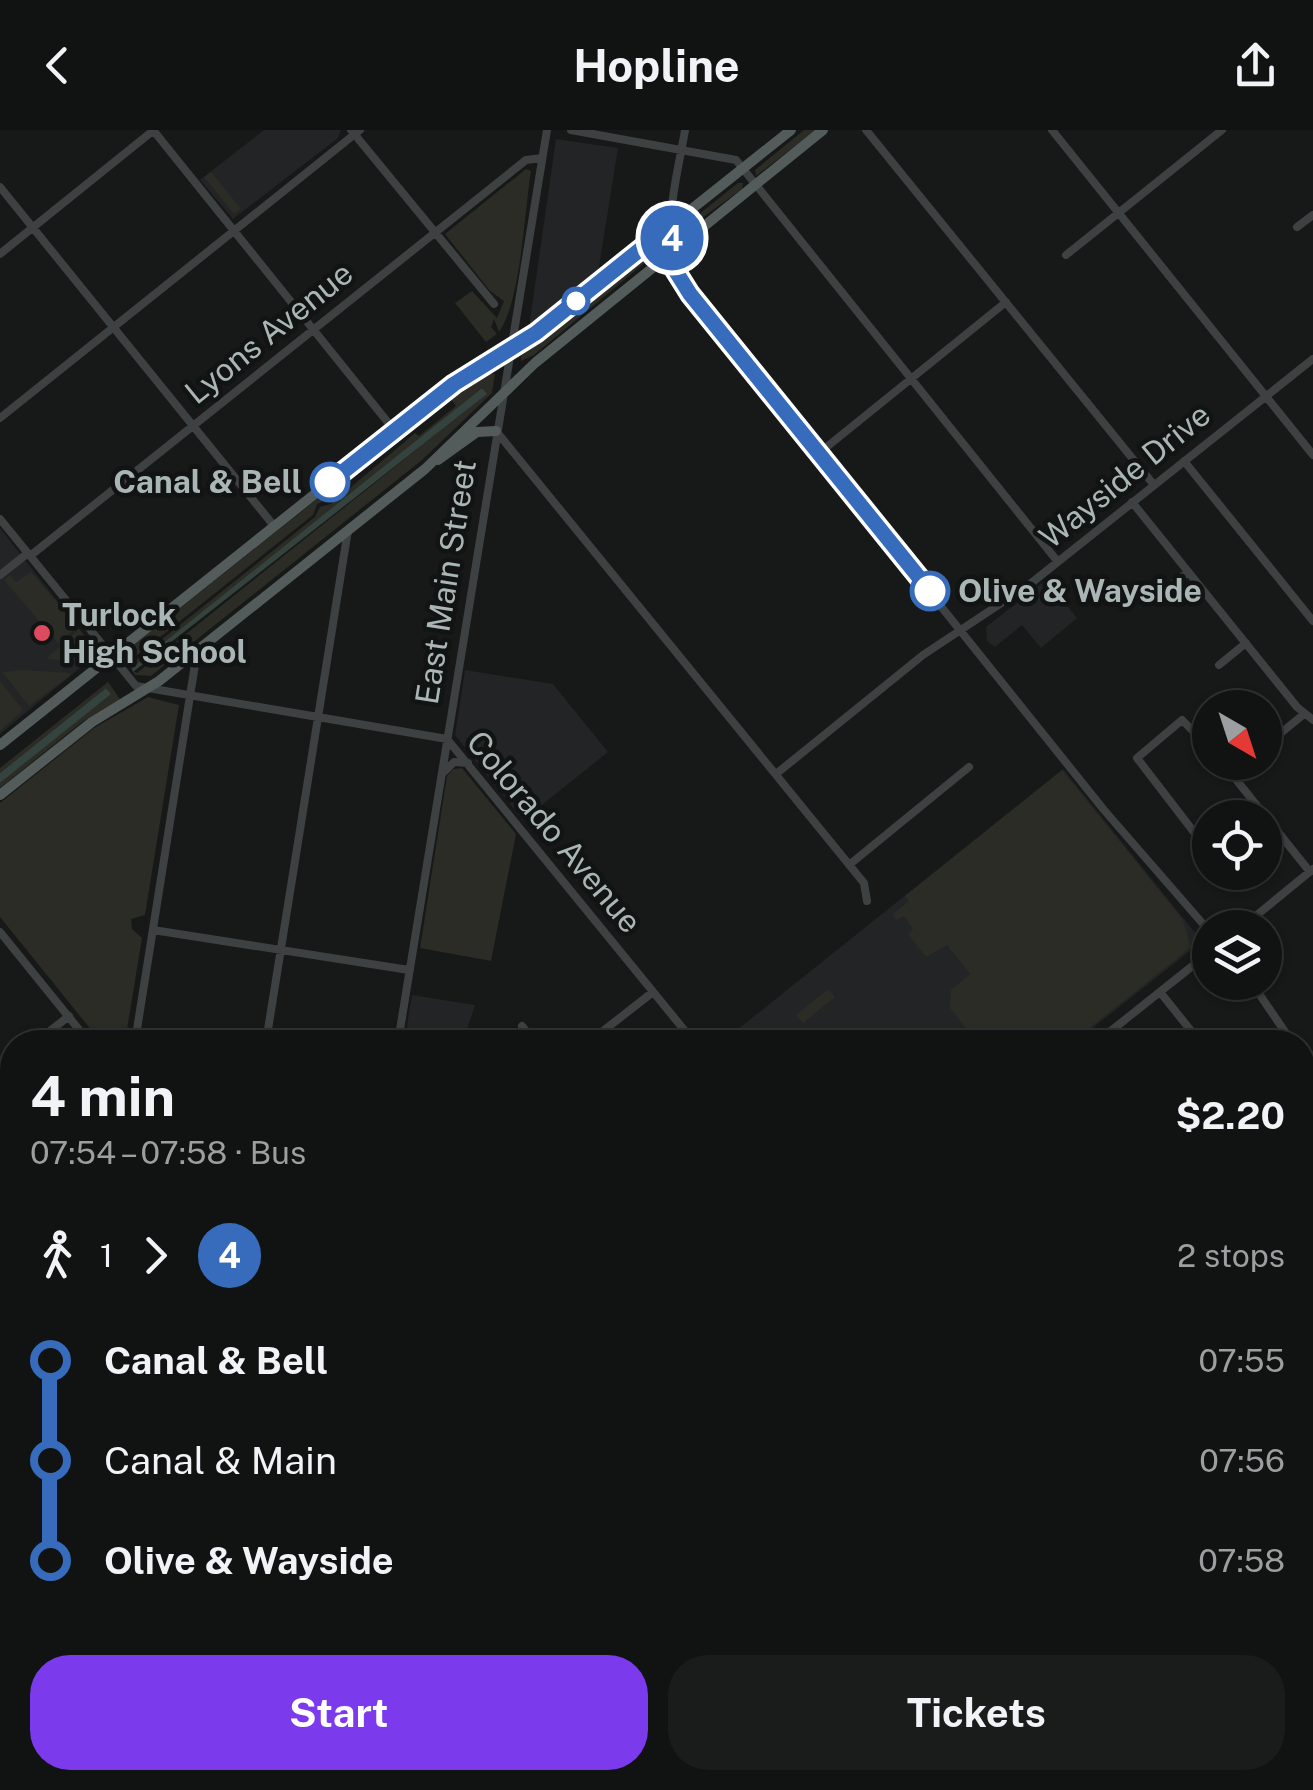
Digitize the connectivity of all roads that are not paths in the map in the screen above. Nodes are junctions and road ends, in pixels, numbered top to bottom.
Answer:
1 (154, 130) edge
2 (547, 130) edge
3 (571, 130) edge
4 (685, 130) edge
5 (791, 130) edge
6 (823, 130) edge
7 (866, 130) edge
8 (1052, 130) edge
9 (1222, 130) edge
10 (355, 131) edge
11 (682, 148) junction
12 (542, 158) junction
13 (742, 168) junction
14 (754, 184) junction
15 (0, 187) edge
16 (1120, 212) junction
17 (1313, 215) edge
18 (672, 224) junction
19 (1297, 227) dead end
20 (33, 228) junction
21 (234, 230) junction
22 (434, 234) junction
23 (672, 250) junction
24 (0, 254) edge
25 (1066, 255) dead end
26 (1006, 302) junction
27 (494, 304) dead end
28 (113, 327) junction
29 (314, 330) junction
30 (511, 349) junction
31 (1313, 359) edge
32 (910, 379) junction
33 (501, 394) junction
34 (1267, 395) junction
35 (0, 418) edge
36 (193, 426) junction
37 (394, 430) junction
38 (496, 431) junction
39 (818, 454) junction
40 (1313, 455) edge
41 (1184, 461) junction
42 (425, 469) junction
43 (1154, 485) junction
44 (1132, 502) junction
45 (0, 518) edge
46 (274, 526) junction
47 (348, 530) junction
48 (29, 554) junction
49 (1058, 562) junction
50 (1188, 572) junction
51 (0, 575) edge
52 (1161, 593) dead end
53 (1313, 620) edge
54 (962, 632) junction
55 (1246, 643) junction
56 (197, 651) junction
57 (110, 656) junction
58 (1219, 665) dead end
59 (146, 689) junction
60 (190, 695) junction
61 (1304, 714) junction
62 (319, 716) junction
63 (1313, 720) edge
64 (1192, 728) edge
65 (1282, 731) edge
66 (447, 740) junction
67 (0, 745) edge
68 (468, 763) junction
69 (969, 767) dead end
70 (776, 774) junction
71 (440, 778) junction
72 (1236, 780) edge
73 (0, 795) edge
74 (1253, 800) edge
75 (1192, 830) edge
76 (1282, 836) edge
77 (849, 865) junction
78 (1311, 870) edge
79 (867, 900) dead end
80 (1263, 910) edge
81 (1192, 911) edge
82 (153, 930) junction
83 (0, 933) edge
84 (281, 950) junction
85 (1192, 966) edge
86 (409, 970) junction
87 (653, 992) junction
88 (1160, 992) junction
89 (1263, 1000) edge
90 (69, 1016) junction
91 (522, 1026) dead end
92 (51, 1030) edge
93 (80, 1030) edge
94 (137, 1030) edge
95 (268, 1030) edge
96 (400, 1030) edge
97 (526, 1030) edge
98 (605, 1030) edge
99 (684, 1030) edge
100 (1112, 1030) edge
101 (1190, 1030) edge
102 (1284, 1030) edge

1 - 20 street
1 - 21 street
2 - 12 street, East Main Street
3 - 11 street
4 - 11 street
5 - 13 main road
6 - 14 main road
7 - 26 street
8 - 16 street
9 - 16 street
10 - 21 street
10 - 22 street
11 - 13 street
11 - 18 street
12 - 22 street, Lyons Avenue
12 - 30 street, East Main Street
13 - 14 street
13 - 18 main road
14 - 23 main road
14 - 32 street
15 - 20 street
16 - 25 street
16 - 34 street
17 - 19 street
18 - 23 street
18 - 30 main road
20 - 24 street
20 - 28 street
21 - 28 street
21 - 29 street
22 - 27 street
22 - 29 street, Lyons Avenue
23 - 33 main road
23 - 39 street
26 - 32 street
26 - 43 street
28 - 35 street
28 - 36 street
29 - 36 street, Lyons Avenue
29 - 37 street
30 - 33 street, East Main Street
30 - 37 main road
31 - 34 street, Wayside Drive
32 - 39 street
32 - 49 street
33 - 38 street, East Main Street
33 - 42 main road
34 - 40 street
34 - 41 street, Wayside Drive
36 - 46 street
36 - 48 street, Lyons Avenue
37 - 46 main road
38 - 42 main road
38 - 66 street, East Main Street
38 - 70 street
39 - 54 street
41 - 43 street, Wayside Drive
41 - 53 street
42 - 47 main road
43 - 44 street, Wayside Drive
44 - 49 street, Wayside Drive
44 - 50 street
45 - 48 street
46 - 57 main road
47 - 56 main road
47 - 62 street
48 - 51 street, Lyons Avenue
48 - 57 street
49 - 54 street, Wayside Drive
50 - 52 street
50 - 55 street
54 - 70 street, Wayside Drive
54 - 81 street
55 - 58 street
55 - 61 street
56 - 59 main road
56 - 60 street
57 - 59 street
57 - 67 main road
59 - 60 street, Colorado Avenue
59 - 73 main road
60 - 62 street, Colorado Avenue
60 - 82 street
61 - 63 street
61 - 65 street
62 - 66 street, Colorado Avenue
62 - 84 street
64 - 75 street
66 - 68 street, Colorado Avenue
66 - 71 street, East Main Street
68 - 71 street
68 - 87 street, Colorado Avenue
69 - 77 street
70 - 77 street
71 - 86 street, East Main Street
72 - 74 street
76 - 78 street
77 - 79 street
78 - 80 street
82 - 84 street
82 - 94 street
83 - 90 street
84 - 86 street
84 - 95 street
85 - 88 street
86 - 96 street, East Main Street
87 - 98 street
87 - 99 street, Colorado Avenue
88 - 100 street
88 - 101 street
89 - 102 street
90 - 92 street
90 - 93 street
91 - 97 street

